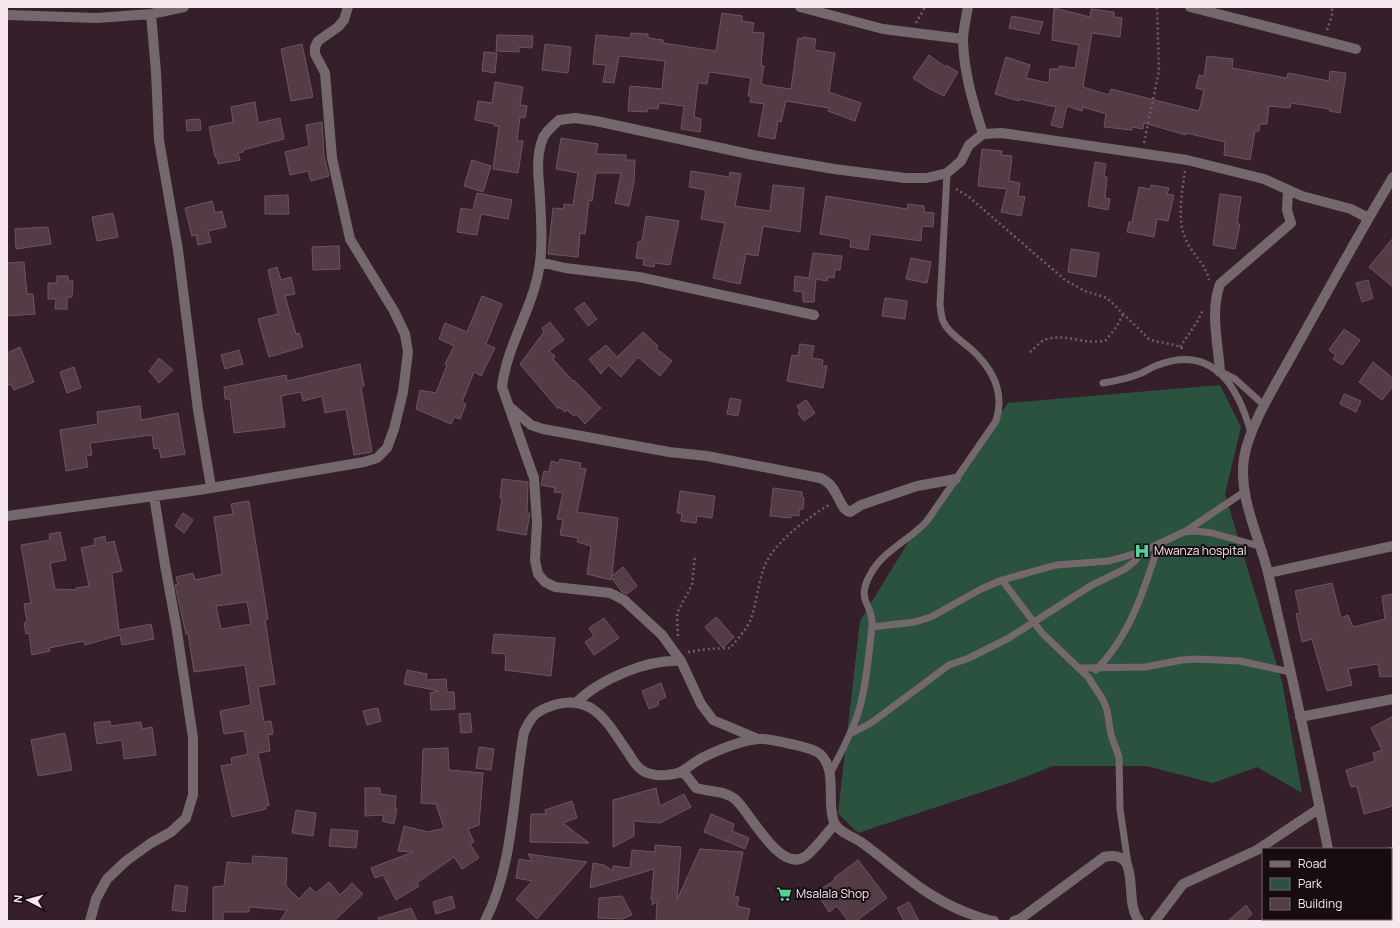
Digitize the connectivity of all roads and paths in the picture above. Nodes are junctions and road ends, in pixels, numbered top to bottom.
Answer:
1 (184, 7) edge
2 (348, 7) edge
3 (800, 7) edge
4 (968, 7) edge
5 (1157, 7) edge
6 (1190, 7) edge
7 (1332, 7) edge
8 (151, 14) junction
9 (7, 15) edge
10 (963, 39) junction
11 (1322, 40) junction
12 (1356, 49) dead end
13 (983, 134) junction
14 (1142, 153) junction
15 (1187, 160) junction
16 (947, 173) junction
17 (1393, 177) edge
18 (946, 186) junction
19 (1288, 190) junction
20 (1368, 218) junction
21 (540, 262) junction
22 (1209, 283) dead end
23 (1204, 308) dead end
24 (1122, 314) junction
25 (814, 315) dead end
26 (1180, 347) junction
27 (1030, 352) dead end
28 (1193, 359) junction
29 (1220, 372) junction
30 (1103, 383) dead end
31 (509, 406) junction
32 (1265, 406) junction
33 (1251, 433) junction
34 (956, 479) junction
35 (211, 488) junction
36 (1244, 492) junction
37 (154, 496) junction
38 (839, 498) junction
39 (7, 516) edge
40 (1184, 532) junction
41 (1159, 543) junction
42 (1259, 546) junction
43 (1393, 546) edge
44 (1141, 552) junction
45 (695, 555) dead end
46 (1268, 574) junction
47 (1002, 580) junction
48 (1034, 621) junction
49 (872, 627) junction
50 (679, 640) dead end
51 (681, 661) junction
52 (1080, 668) junction
53 (1097, 669) junction
54 (1290, 672) junction
55 (1088, 677) junction
56 (1393, 699) edge
57 (577, 702) junction
58 (1300, 717) junction
59 (850, 734) junction
60 (758, 739) junction
61 (683, 771) junction
62 (830, 774) junction
63 (1320, 808) junction
64 (835, 824) junction
65 (1328, 848) edge
66 (1128, 864) junction
67 (90, 921) edge
68 (485, 921) edge
69 (994, 921) edge
70 (1014, 921) edge
71 (1139, 921) edge
72 (1155, 921) edge

1 - 8 street
2 - 35 street
3 - 10 street
4 - 10 street
5 - 14 path
6 - 11 street
7 - 11 path
8 - 9 street
8 - 35 street
10 - 13 street
11 - 12 street
13 - 14 street
13 - 16 street
14 - 15 street
15 - 19 street
15 - 22 path
16 - 18 lane
16 - 21 street
17 - 20 street
18 - 24 path
18 - 34 lane
19 - 20 street
19 - 29 street
20 - 32 street
21 - 25 street
21 - 31 street
23 - 26 path
24 - 26 path
24 - 27 path
26 - 28 path
28 - 29 lane
28 - 30 lane
29 - 32 lane
29 - 33 lane
31 - 38 street
31 - 51 street
32 - 33 street
33 - 36 street
34 - 38 street
34 - 49 lane
35 - 37 street
36 - 40 lane
36 - 42 street
37 - 39 street
37 - 67 street
38 - 51 path
40 - 41 lane
40 - 42 lane
41 - 44 lane
41 - 53 lane
42 - 46 street
43 - 46 street
44 - 47 lane
44 - 48 lane
45 - 50 path
46 - 54 street
47 - 48 lane
47 - 49 lane
48 - 52 lane
48 - 59 lane
49 - 59 lane
51 - 57 street
51 - 60 street
52 - 53 lane
52 - 55 lane
53 - 54 lane
53 - 55 lane
54 - 58 street
55 - 66 lane
56 - 58 street
57 - 61 street
57 - 68 street
58 - 63 street
59 - 62 lane
60 - 61 street
60 - 62 street
61 - 64 street
62 - 64 street
63 - 65 street
63 - 72 street
64 - 69 street
66 - 70 street
66 - 71 street

